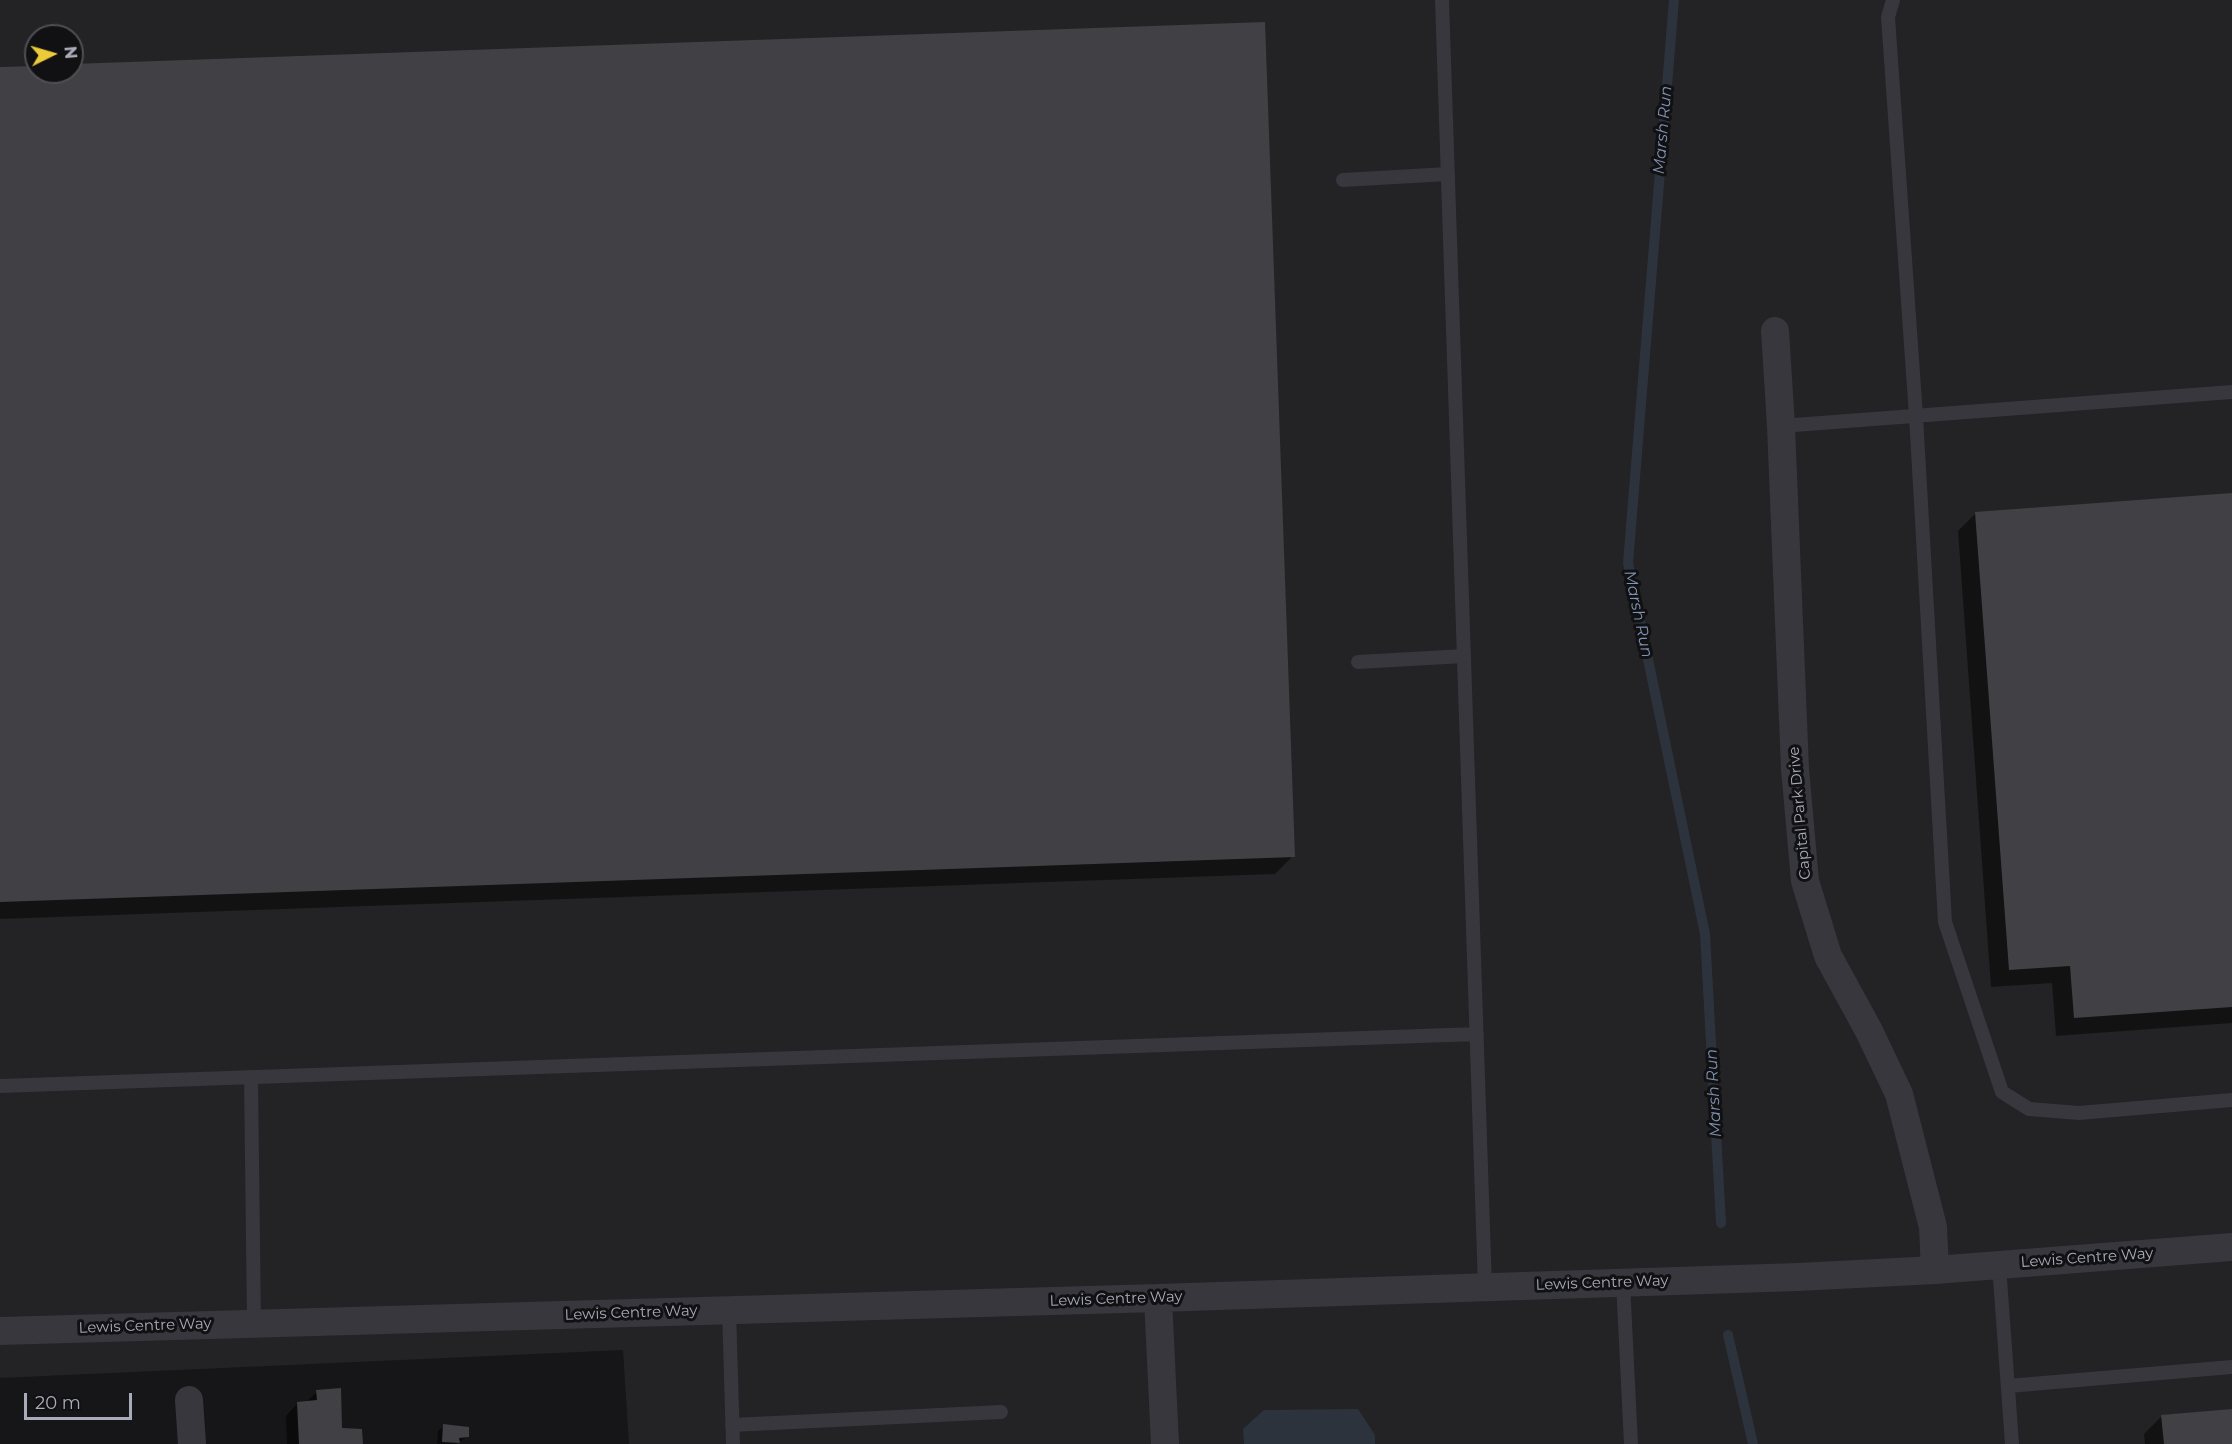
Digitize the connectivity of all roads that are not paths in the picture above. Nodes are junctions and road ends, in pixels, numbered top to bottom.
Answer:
1 (1442, 0) edge
2 (1893, 0) edge
3 (1448, 174) junction
4 (1343, 180) dead end
5 (1775, 331) dead end
6 (2232, 392) edge
7 (1916, 416) junction
8 (1782, 426) junction
9 (1464, 656) junction
10 (1358, 662) dead end
11 (1477, 1034) junction
12 (251, 1077) junction
13 (0, 1086) edge
14 (2232, 1100) edge
15 (2232, 1247) edge
16 (2000, 1265) junction
17 (1935, 1270) junction
18 (1623, 1282) junction
19 (1485, 1287) junction
20 (1158, 1298) junction
21 (729, 1310) junction
22 (254, 1323) junction
23 (0, 1331) edge
24 (2232, 1367) edge
25 (2008, 1386) junction
26 (189, 1400) dead end
27 (1001, 1412) dead end
28 (732, 1425) junction
29 (192, 1444) edge
30 (733, 1444) edge
31 (1166, 1444) edge
32 (1631, 1444) edge
33 (2012, 1444) edge

1 - 3 lane
2 - 7 lane
3 - 4 lane
3 - 9 lane
5 - 8 street, Capital Park Drive
6 - 7 lane
7 - 8 lane
7 - 14 lane
8 - 17 street, Capital Park Drive
9 - 10 lane
9 - 11 lane
11 - 12 lane
11 - 19 lane
12 - 13 lane
12 - 22 lane
15 - 16 street, Lewis Centre Way
16 - 17 street, Lewis Centre Way
16 - 25 lane
17 - 18 street, Lewis Centre Way
18 - 19 street, Lewis Centre Way
18 - 32 lane
19 - 20 street, Lewis Centre Way
20 - 21 street, Lewis Centre Way
20 - 31 street
21 - 22 street, Lewis Centre Way
21 - 28 lane
22 - 23 street, Lewis Centre Way
24 - 25 lane
25 - 33 lane
26 - 29 street
27 - 28 lane
28 - 30 lane

